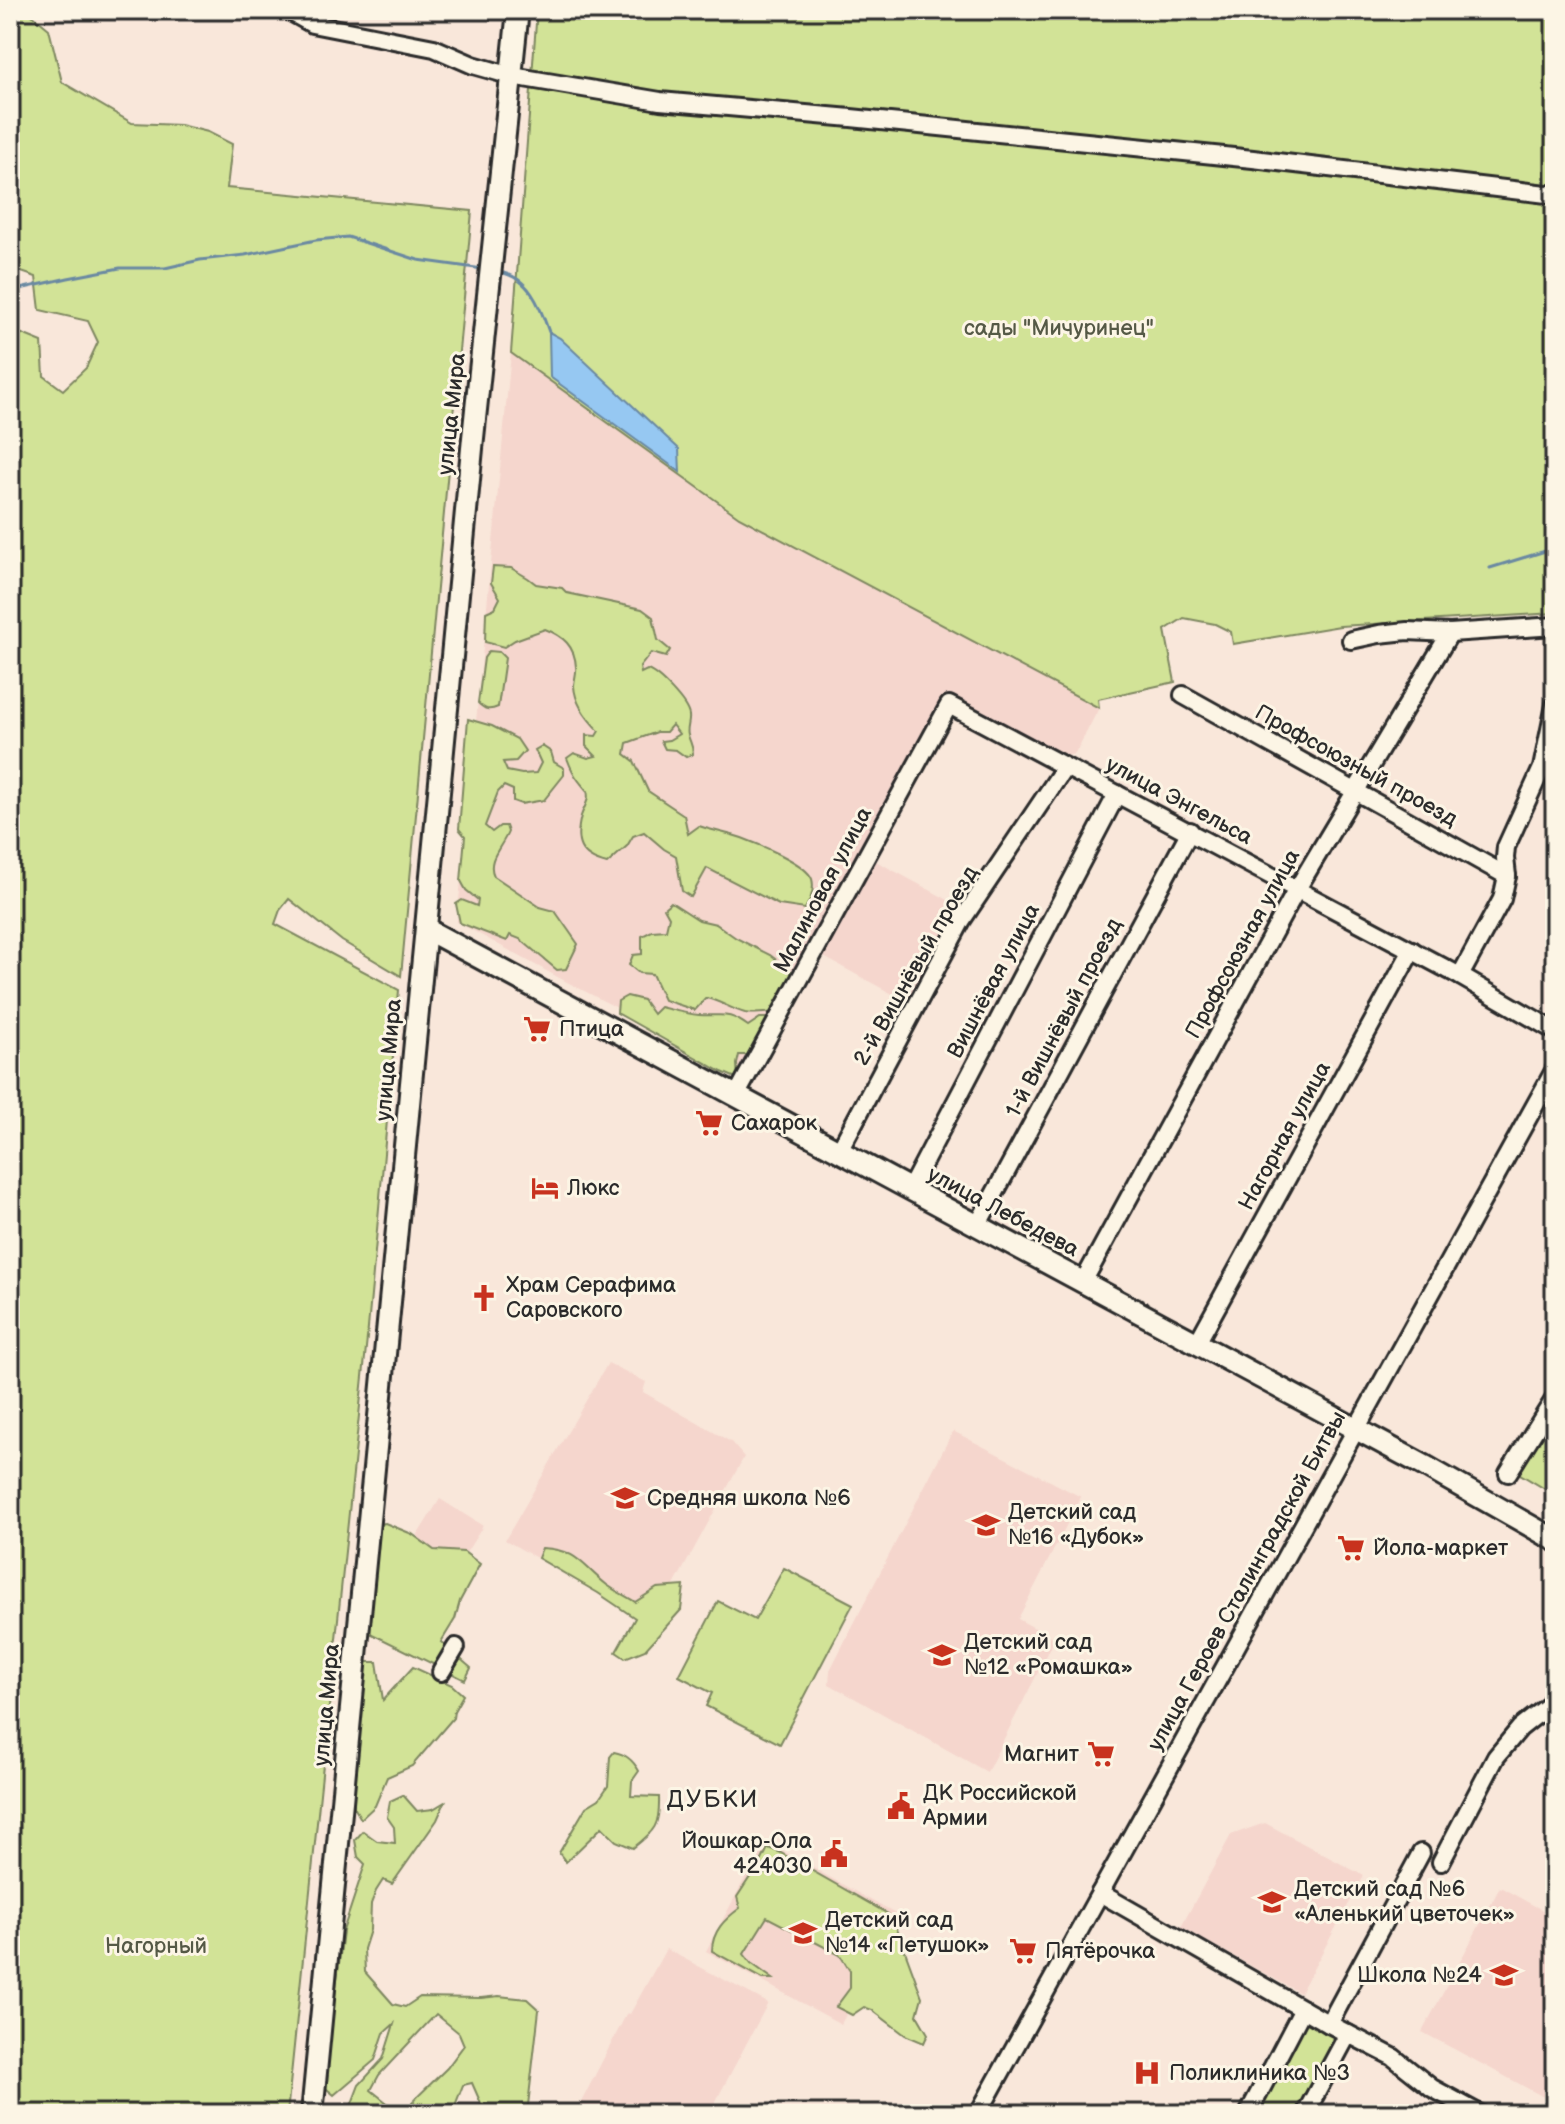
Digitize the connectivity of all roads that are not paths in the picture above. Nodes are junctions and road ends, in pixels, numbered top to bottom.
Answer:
1 (287, 10) edge
2 (518, 10) edge
3 (512, 76) junction
4 (1555, 195) edge
5 (1555, 626) edge
6 (1450, 633) junction
7 (1351, 640) dead end
8 (1183, 695) dead end
9 (949, 705) joint
10 (1555, 707) edge
11 (1065, 767) junction
12 (1355, 790) junction
13 (1117, 794) junction
14 (1190, 831) junction
15 (1507, 876) junction
16 (1297, 889) junction
17 (426, 929) junction
18 (1412, 950) junction
19 (1460, 976) junction
20 (1555, 1031) edge
21 (1555, 1069) edge
22 (736, 1096) junction
23 (839, 1151) junction
24 (910, 1189) junction
25 (977, 1226) junction
26 (1083, 1282) junction
27 (1197, 1343) junction
28 (1555, 1398) edge
29 (1355, 1429) junction
30 (1508, 1473) dead end
31 (1555, 1540) edge
32 (456, 1647) dead end
33 (441, 1672) dead end
34 (1555, 1694) edge
35 (1421, 1853) dead end
36 (1441, 1862) dead end
37 (1100, 1893) junction
38 (1303, 2009) junction
39 (1329, 2024) junction
40 (1348, 2034) junction
41 (312, 2114) edge
42 (978, 2114) edge
43 (1248, 2114) edge
44 (1305, 2114) edge
45 (1480, 2114) edge

1 - 3 street
2 - 3 main road, улица Мира
3 - 4 street
3 - 17 main road, улица Мира
5 - 6 street
6 - 7 street
6 - 12 street, Профсоюзная улица
8 - 12 street, Профсоюзный проезд
9 - 11 street, улица Энгельса
9 - 22 street, Малиновая улица
10 - 15 street
11 - 13 street, улица Энгельса
11 - 23 street, 2-й Вишнёвый проезд
12 - 15 street, Профсоюзный проезд
12 - 16 street, Профсоюзная улица
13 - 14 street, улица Энгельса
13 - 24 street, Вишнёвая улица
14 - 16 street, улица Энгельса
14 - 25 street, 1-й Вишнёвый проезд
15 - 19 street
16 - 18 street, улица Энгельса
16 - 26 street, Профсоюзная улица
17 - 22 main road, улица Лебедева
17 - 41 main road, улица Мира
18 - 19 street, улица Энгельса
18 - 27 street, Нагорная улица
19 - 20 street, улица Энгельса
21 - 29 street, улица Героев Сталинградской Битвы
22 - 23 main road, улица Лебедева
23 - 24 main road, улица Лебедева
24 - 25 main road, улица Лебедева
25 - 26 main road, улица Лебедева
26 - 27 main road, улица Лебедева
27 - 29 main road, улица Лебедева
28 - 30 street
29 - 31 main road, улица Лебедева
29 - 37 street, улица Героев Сталинградской Битвы
32 - 33 street
34 - 36 street
35 - 39 street
37 - 38 street
37 - 42 street, улица Героев Сталинградской Битвы
38 - 39 street
38 - 43 street
39 - 40 street
40 - 44 street
40 - 45 street

